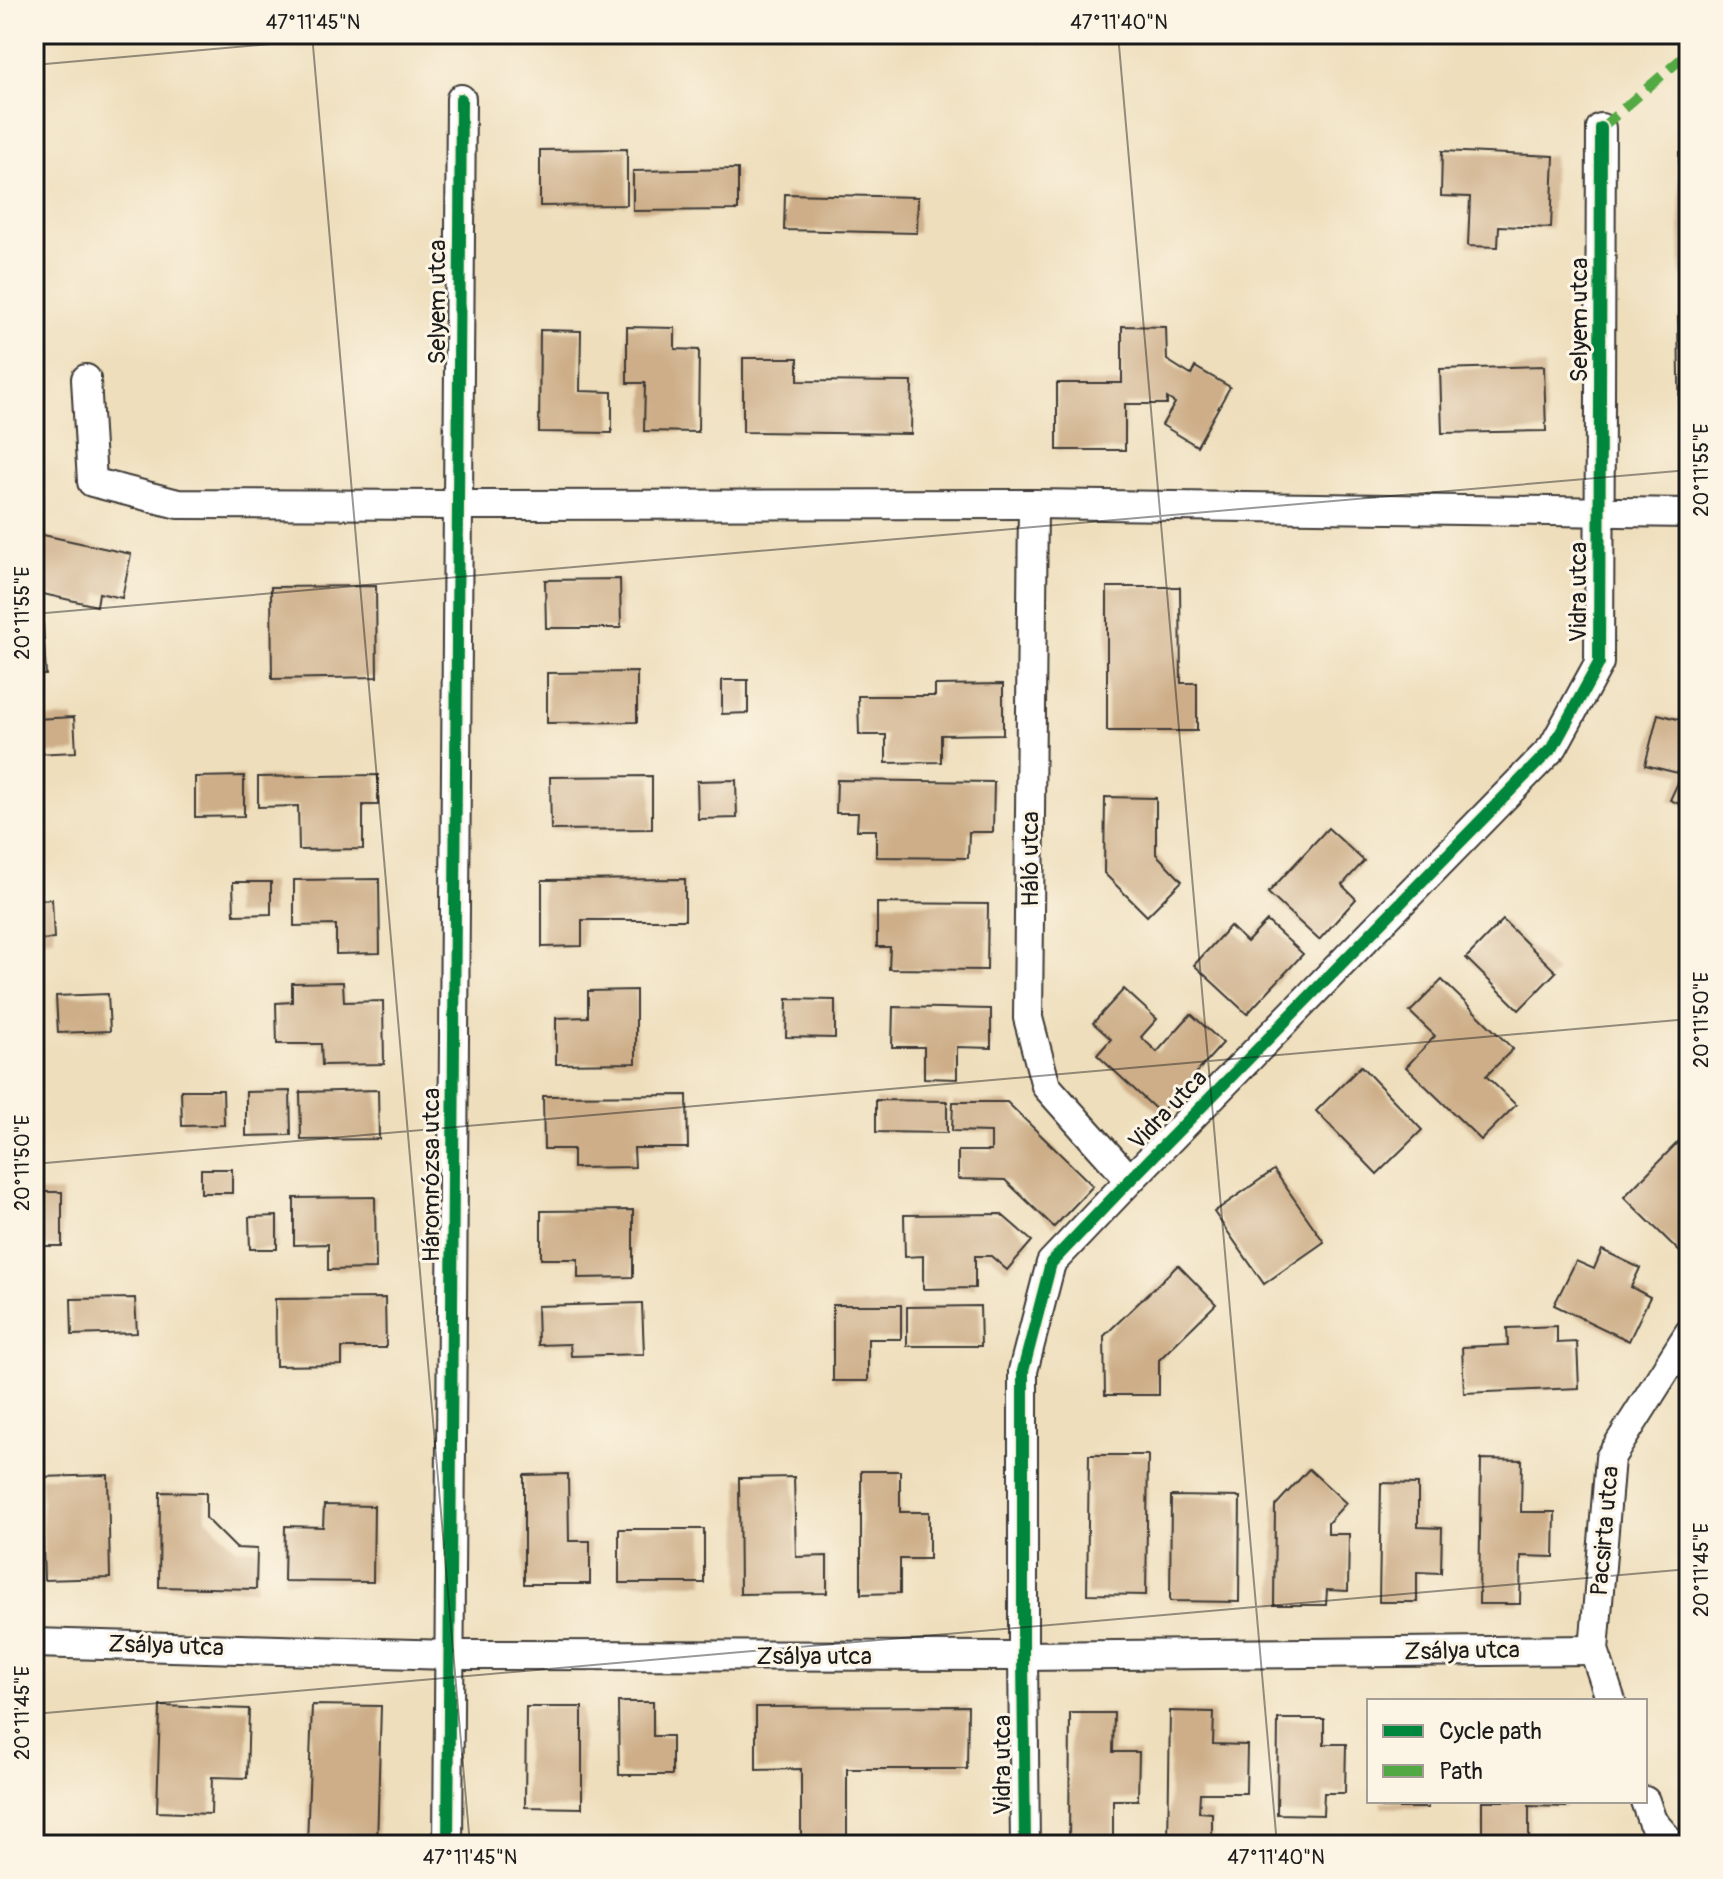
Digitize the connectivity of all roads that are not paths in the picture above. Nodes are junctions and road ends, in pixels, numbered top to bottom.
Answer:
1 (461, 99) dead end
2 (1601, 128) dead end
3 (86, 379) dead end
4 (1033, 504) junction
5 (457, 505) junction
6 (1600, 512) junction
7 (1689, 513) edge
8 (1130, 1180) junction
9 (1689, 1333) edge
10 (34, 1643) edge
11 (1594, 1650) junction
12 (449, 1655) junction
13 (1023, 1656) junction
14 (1610, 1699) edge
15 (1646, 1803) edge
16 (448, 1845) edge
17 (1025, 1845) edge
18 (1673, 1845) edge

1 - 5 street, Selyem utca
2 - 6 street, Selyem utca
3 - 5 street
4 - 5 street
4 - 6 street
4 - 8 street, Háló utca
5 - 12 street, Háromrózsa utca
6 - 7 street
6 - 8 street, Vidra utca
8 - 13 street, Vidra utca
9 - 11 street, Pacsirta utca
10 - 12 street, Zsálya utca
11 - 13 street, Zsálya utca
11 - 14 street, Pacsirta utca
12 - 13 street, Zsálya utca
12 - 16 street, Háromrózsa utca
13 - 17 street, Vidra utca
15 - 18 street

